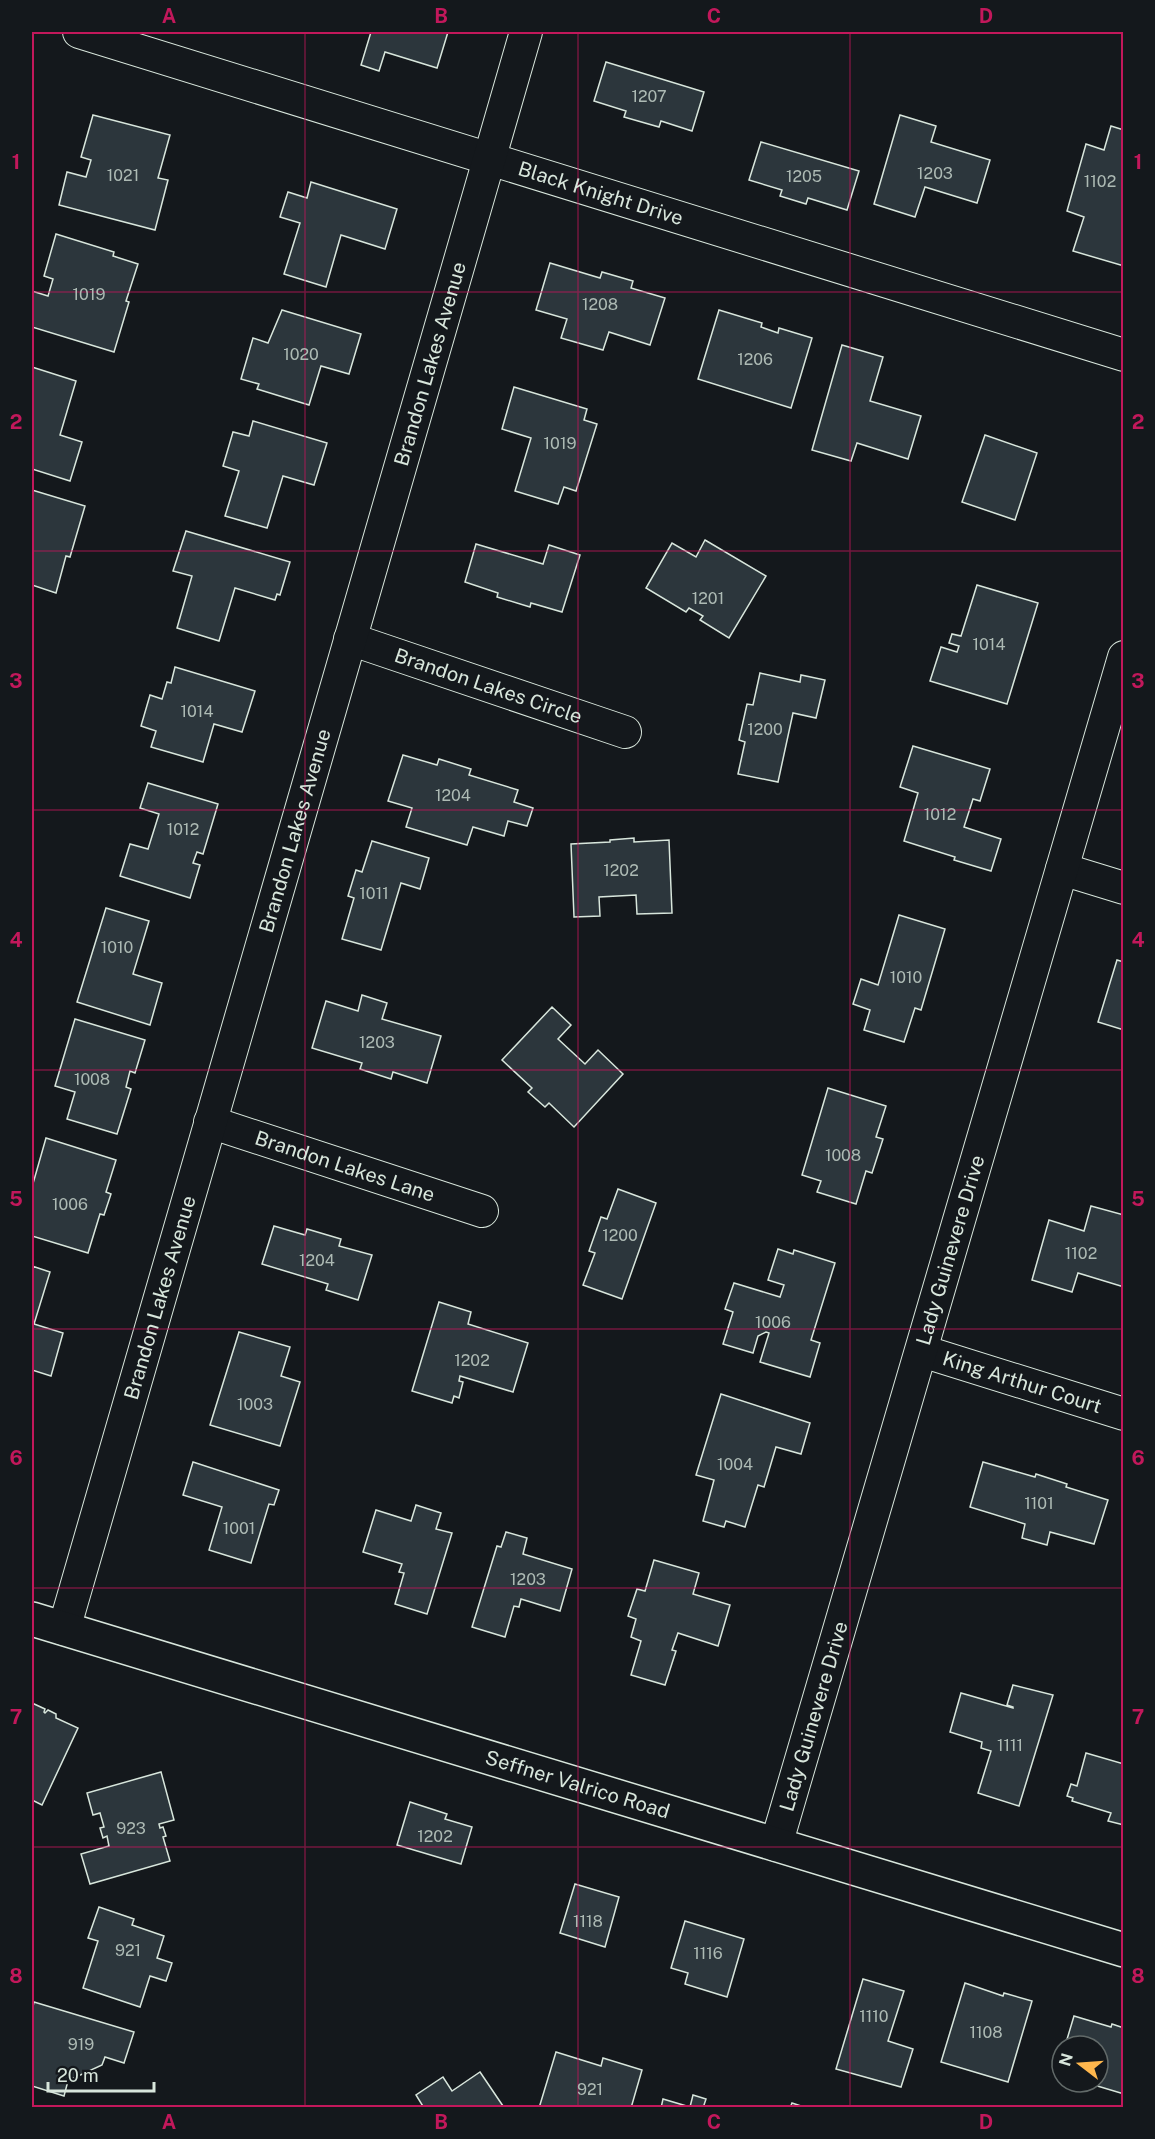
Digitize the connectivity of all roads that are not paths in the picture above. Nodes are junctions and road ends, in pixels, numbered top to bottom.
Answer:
1 (80, 32) edge
2 (526, 32) edge
3 (488, 158) junction
4 (1124, 355) edge
5 (350, 639) junction
6 (1124, 657) edge
7 (625, 732) dead end
8 (1062, 869) junction
9 (1124, 888) edge
10 (210, 1122) junction
11 (482, 1211) dead end
12 (922, 1351) junction
13 (1124, 1414) edge
14 (32, 1619) edge
15 (64, 1629) junction
16 (776, 1845) junction
17 (1124, 1950) edge

1 - 3 street, Black Knight Drive
2 - 3 street, Brandon Lakes Avenue
3 - 4 street, Black Knight Drive
3 - 5 street, Brandon Lakes Avenue
5 - 7 street, Brandon Lakes Circle
5 - 10 street, Brandon Lakes Avenue
6 - 8 street, Lady Guinevere Drive
8 - 9 street
8 - 12 street, Lady Guinevere Drive
10 - 11 street, Brandon Lakes Lane
10 - 15 street, Brandon Lakes Avenue
12 - 13 street, King Arthur Court
12 - 16 street, Lady Guinevere Drive
14 - 15 street, Seffner Valrico Road
15 - 16 street, Seffner Valrico Road
16 - 17 street, Seffner Valrico Road

